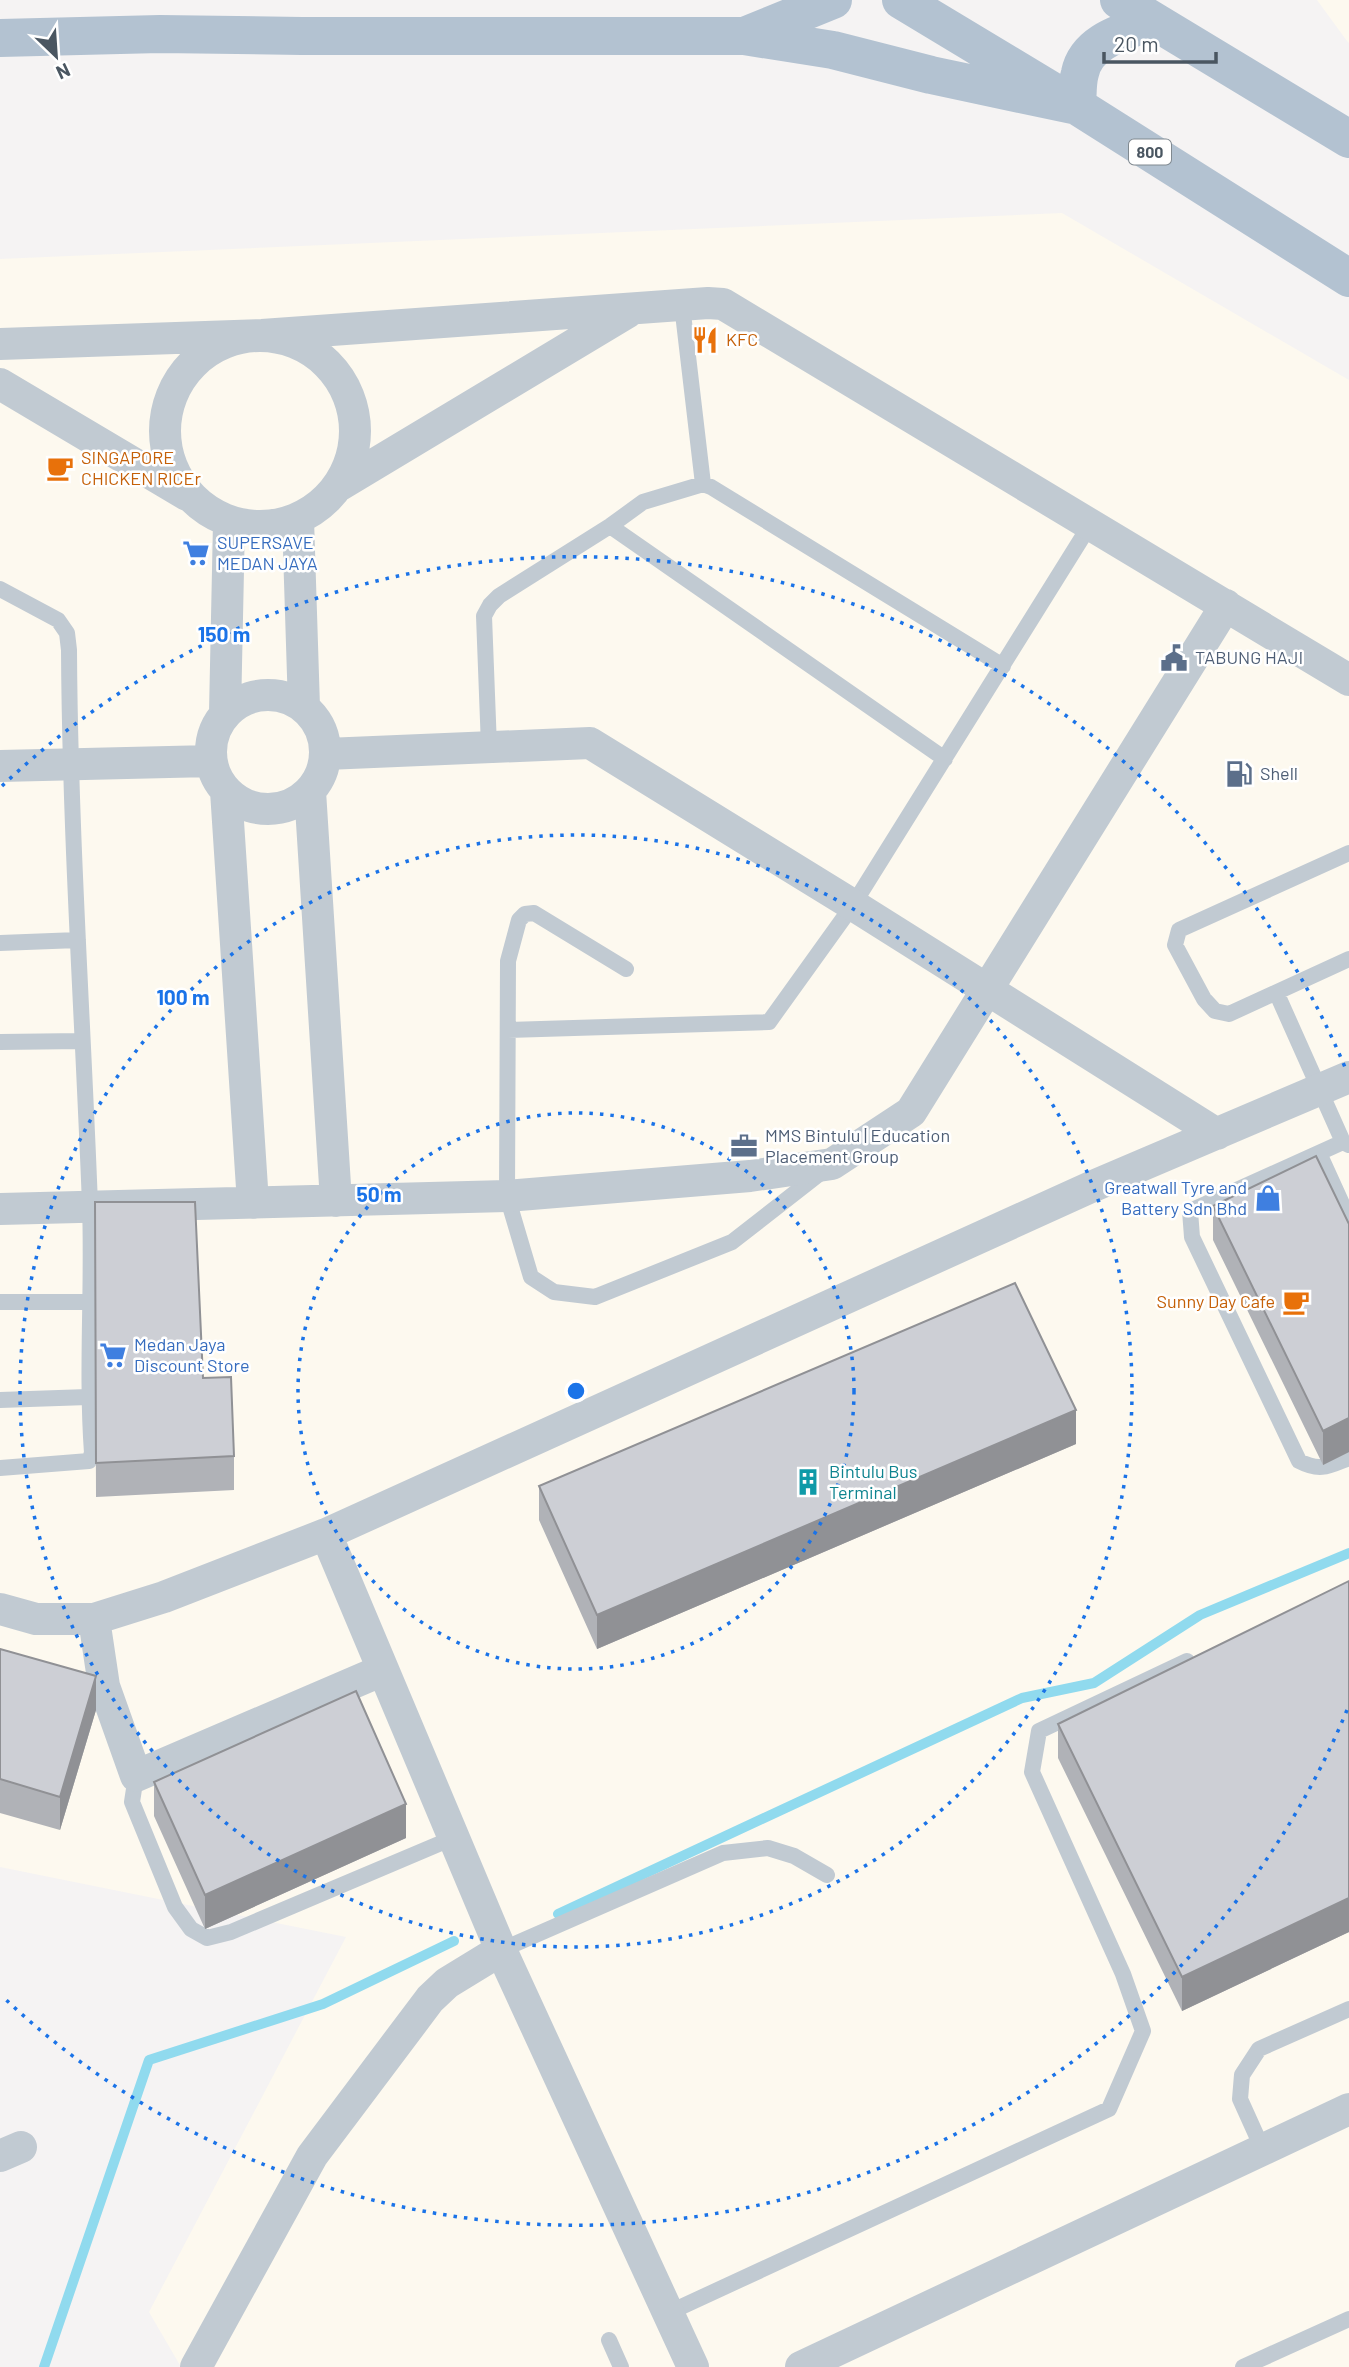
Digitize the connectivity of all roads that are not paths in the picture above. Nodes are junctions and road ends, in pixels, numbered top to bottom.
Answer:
1 (833, 0) edge
2 (901, 0) edge
3 (1119, 0) edge
4 (1145, 10) edge
5 (744, 36) junction
6 (0, 38) edge
7 (1077, 106) junction
8 (1344, 130) edge
9 (1349, 278) edge
10 (681, 305) junction
11 (632, 309) junction
12 (262, 335) junction
13 (0, 344) edge
14 (0, 384) edge
15 (703, 484) junction
16 (340, 485) junction
17 (188, 495) junction
18 (298, 519) junction
19 (229, 522) junction
20 (1090, 525) junction
21 (610, 526) junction
22 (0, 589) edge
23 (1226, 605) junction
24 (1003, 666) junction
25 (1349, 680) edge
26 (304, 707) junction
27 (225, 713) junction
28 (489, 747) junction
29 (326, 754) junction
30 (945, 759) junction
31 (211, 761) junction
32 (69, 765) junction
33 (0, 766) edge
34 (310, 790) junction
35 (226, 791) junction
36 (1349, 853) edge
37 (853, 905) junction
38 (78, 940) junction
39 (0, 943) edge
40 (1349, 959) edge
41 (626, 970) dead end
42 (988, 989) junction
43 (1277, 994) junction
44 (508, 1030) junction
45 (82, 1041) junction
46 (0, 1042) edge
47 (1335, 1083) edge
48 (1217, 1134) junction
49 (1346, 1143) edge
50 (1319, 1153) junction
51 (832, 1164) junction
52 (507, 1196) junction
53 (336, 1200) junction
54 (253, 1203) junction
55 (90, 1207) junction
56 (0, 1209) edge
57 (1349, 1219) edge
58 (92, 1301) junction
59 (0, 1302) edge
60 (88, 1397) junction
61 (0, 1400) edge
62 (1349, 1458) edge
63 (0, 1468) edge
64 (326, 1534) junction
65 (0, 1609) edge
66 (94, 1619) junction
67 (1200, 1655) edge
68 (383, 1670) junction
69 (136, 1776) junction
70 (453, 1838) junction
71 (827, 1875) dead end
72 (501, 1950) junction
73 (1349, 2009) edge
74 (1349, 2109) edge
75 (1263, 2150) junction
76 (668, 2313) junction
77 (1349, 2319) edge
78 (609, 2340) dead end
79 (834, 2360) edge
80 (196, 2367) edge
81 (621, 2367) edge
82 (693, 2367) edge
83 (801, 2367) edge
84 (1243, 2367) edge

1 - 5 main road
2 - 7 main road
3 - 4 main road
4 - 7 main road
4 - 8 main road
5 - 6 main road
5 - 7 main road, 800
7 - 9 main road, 800
10 - 11 street
10 - 15 lane
10 - 20 street
11 - 12 street
11 - 16 street
12 - 13 street
12 - 16 street
12 - 17 street
14 - 17 street
15 - 21 lane
15 - 24 lane
16 - 18 street
17 - 19 street
18 - 19 street
18 - 26 street
19 - 27 street
20 - 23 street
20 - 24 lane
21 - 28 lane
21 - 30 lane
22 - 32 lane
23 - 25 street
23 - 42 street
24 - 30 lane
26 - 27 street
26 - 29 street
27 - 31 street
28 - 29 street
28 - 37 street
29 - 34 street
30 - 37 lane
31 - 32 street
31 - 35 street
32 - 33 street
32 - 38 lane
34 - 35 street
34 - 53 street
35 - 54 street
36 - 43 lane
37 - 42 street
37 - 44 lane
38 - 39 lane
38 - 45 lane
40 - 43 lane
41 - 44 lane
42 - 48 street
42 - 51 street
43 - 47 lane
44 - 52 lane
45 - 46 lane
45 - 55 lane
47 - 48 street
47 - 49 lane
48 - 64 street
49 - 50 lane
50 - 57 lane
50 - 62 lane
51 - 52 street
51 - 52 lane
52 - 53 street
53 - 54 street
54 - 55 street
55 - 56 street
55 - 58 lane
58 - 59 lane
58 - 60 lane
60 - 61 lane
60 - 63 lane
64 - 66 street
64 - 68 street
65 - 66 street
66 - 69 street
67 - 76 lane
68 - 69 street
68 - 70 street
69 - 70 lane
70 - 72 street
71 - 72 lane
72 - 76 street
72 - 80 street
73 - 75 lane
74 - 75 street
75 - 79 street
76 - 82 street
77 - 84 lane
78 - 81 lane
79 - 83 street

